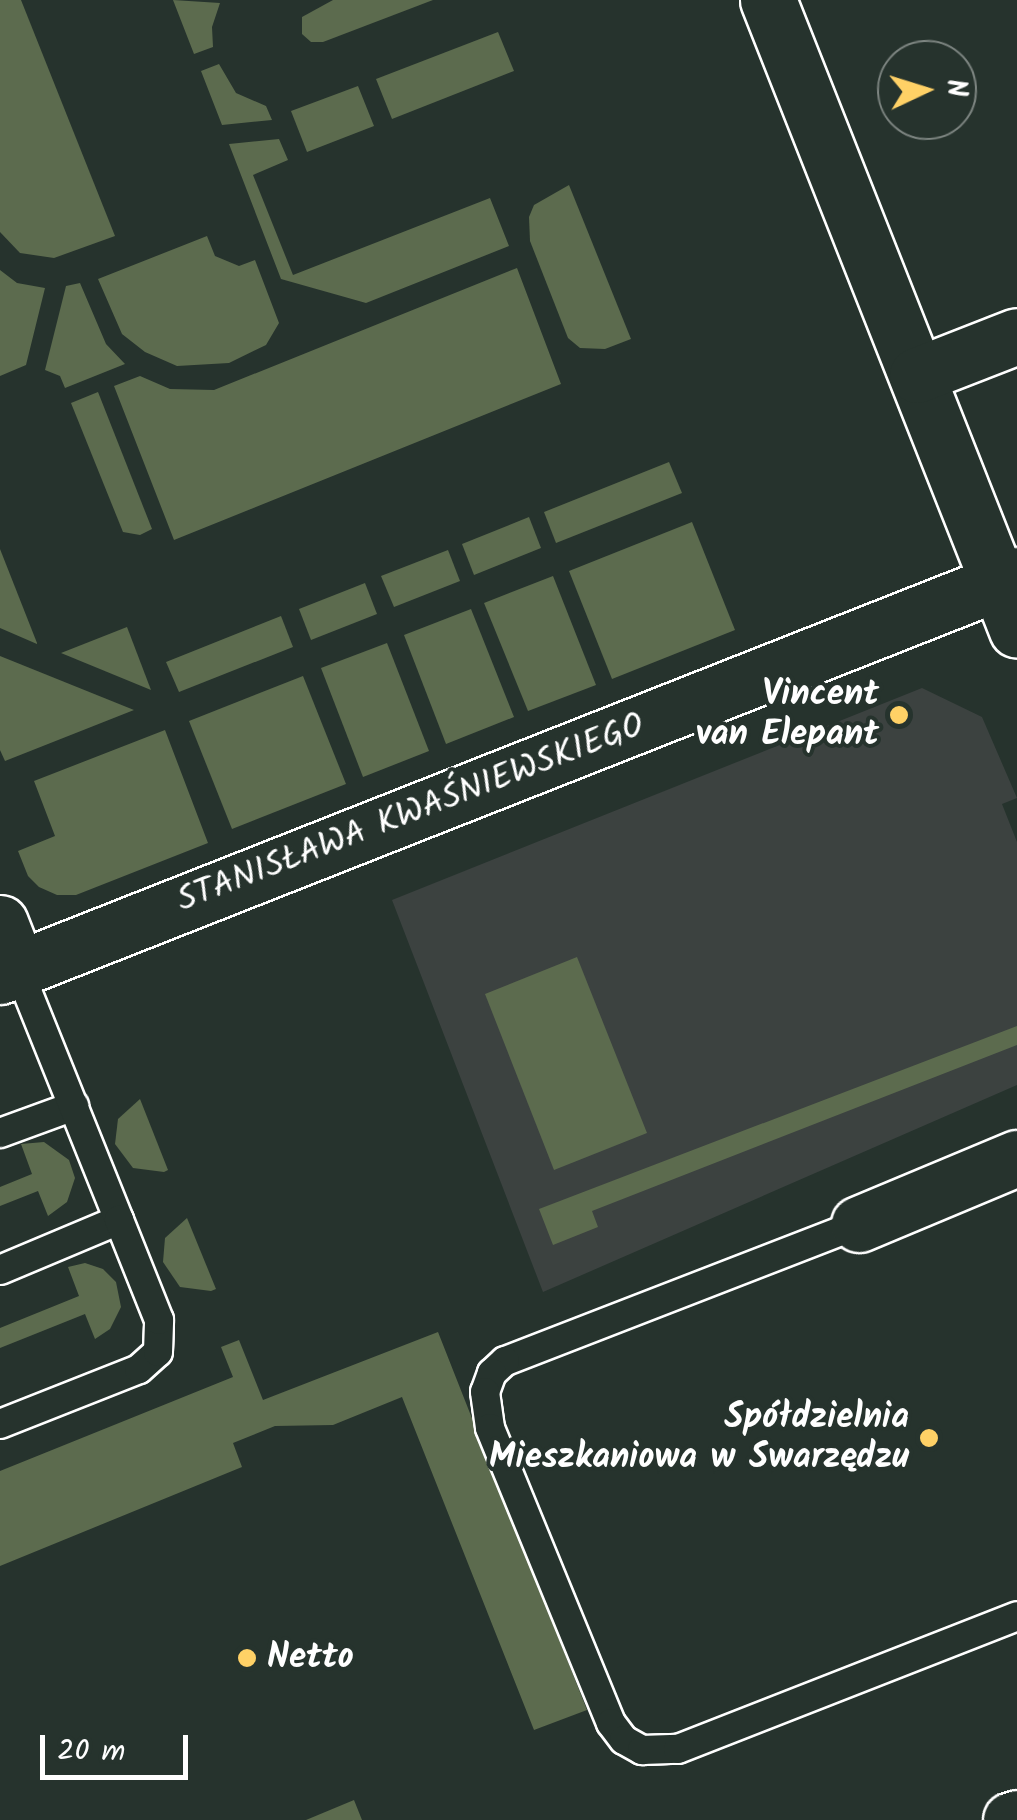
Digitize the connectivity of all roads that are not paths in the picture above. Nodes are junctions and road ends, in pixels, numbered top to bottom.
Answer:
1 (768, 0) edge
2 (1017, 336) edge
3 (916, 375) junction
4 (1011, 596) edge
5 (6, 956) edge
6 (74, 1106) junction
7 (0, 1133) edge
8 (1017, 1158) edge
9 (119, 1220) junction
10 (859, 1224) joint
11 (0, 1270) edge
12 (0, 1424) edge
13 (1017, 1616) edge

1 - 3 street
2 - 3 street
3 - 4 street
4 - 5 street, STANISŁAWA KWAŚNIEWSKIEGO
5 - 6 lane
6 - 7 lane
6 - 9 lane
8 - 10 street
9 - 11 lane
9 - 12 lane
10 - 13 lane

